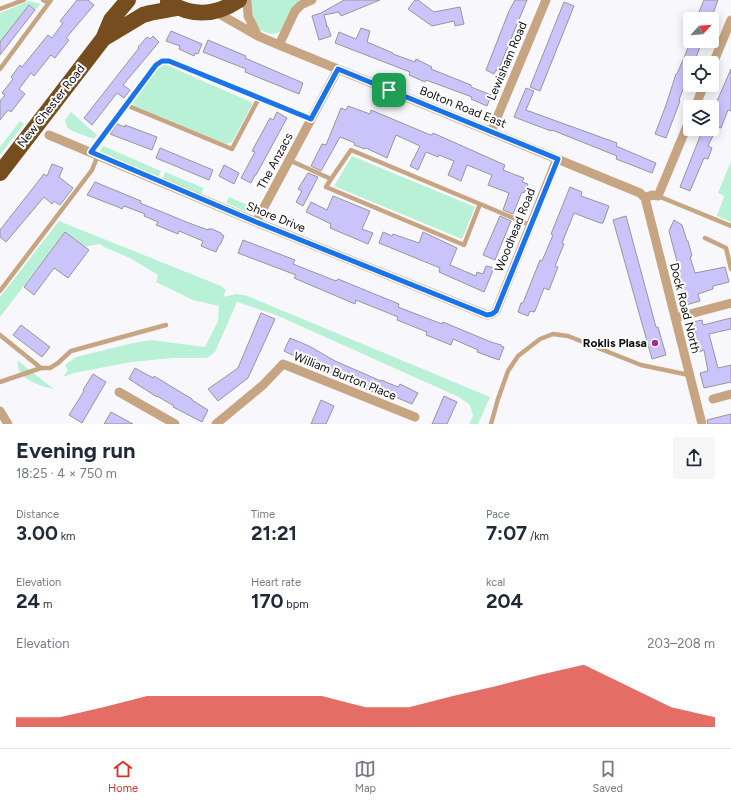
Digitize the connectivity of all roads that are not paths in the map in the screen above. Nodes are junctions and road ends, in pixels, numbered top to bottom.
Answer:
1 (24, 0) edge
2 (43, 0) edge
3 (128, 0) edge
4 (239, 0) edge
5 (247, 0) edge
6 (312, 0) edge
7 (546, 0) edge
8 (50, 1) edge
9 (168, 2) edge
10 (0, 10) edge
11 (216, 12) junction
12 (731, 20) edge
13 (258, 36) junction
14 (103, 39) junction
15 (279, 45) junction
16 (716, 56) edge
17 (0, 69) edge
18 (338, 69) junction
19 (259, 98) junction
20 (126, 105) junction
21 (311, 119) junction
22 (490, 132) junction
23 (49, 135) dead end
24 (683, 136) edge
25 (94, 154) junction
26 (558, 159) junction
27 (289, 160) junction
28 (0, 173) edge
29 (331, 179) junction
30 (658, 196) junction
31 (645, 198) junction
32 (480, 204) junction
33 (256, 222) junction
34 (530, 225) junction
35 (731, 226) edge
36 (705, 238) dead end
37 (731, 269) edge
38 (0, 291) edge
39 (731, 303) edge
40 (496, 311) joint
41 (675, 318) junction
42 (166, 325) dead end
43 (0, 335) edge
44 (41, 368) junction
45 (690, 375) junction
46 (0, 382) edge
47 (119, 392) dead end
48 (731, 394) edge
49 (713, 399) dead end
50 (0, 411) edge
51 (415, 417) dead end
52 (8, 424) edge
53 (175, 424) edge
54 (216, 424) edge
55 (491, 424) edge
56 (702, 424) edge

1 - 10 lane
2 - 8 lane
3 - 14 highway, New Chester Road
4 - 11 highway
5 - 13 street
6 - 15 street
7 - 22 street, Lewisham Road
8 - 17 lane
9 - 11 highway
9 - 14 highway, New Chester Road
11 - 13 street, Bolton Road East
12 - 16 street
13 - 15 street, Bolton Road East
14 - 28 highway, New Chester Road
15 - 18 street, Bolton Road East
18 - 21 street, The Anzacs
18 - 22 street, Bolton Road East
19 - 20 lane
19 - 20 lane
19 - 21 lane
20 - 25 lane
21 - 27 street, The Anzacs
22 - 26 street, Bolton Road East
23 - 25 street, Shore Drive
24 - 30 street
25 - 33 street, Shore Drive
25 - 38 lane
26 - 31 street, Bolton Road East
26 - 34 street, Woodhead Road
27 - 29 lane
27 - 33 street, The Anzacs
29 - 32 lane
29 - 32 lane
30 - 31 street
30 - 35 lane
31 - 41 street, Dock Road North
32 - 34 lane
33 - 40 street, Shore Drive
34 - 40 street, Woodhead Road
36 - 37 lane
39 - 41 street
41 - 45 street, Dock Road North
42 - 44 lane
43 - 44 lane
44 - 46 lane
45 - 55 lane
45 - 56 street, Dock Road North
47 - 53 street
48 - 49 street
50 - 52 street
51 - 54 street, William Burton Place

